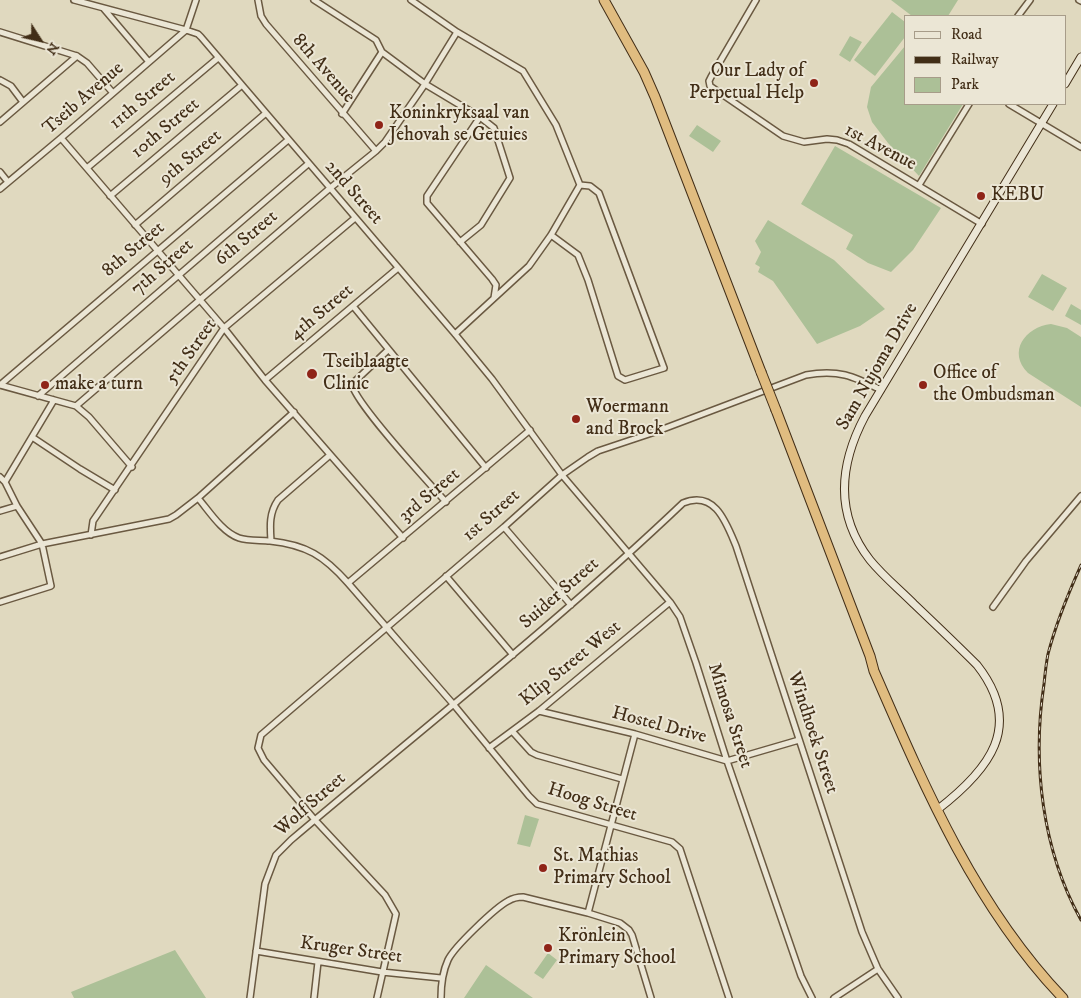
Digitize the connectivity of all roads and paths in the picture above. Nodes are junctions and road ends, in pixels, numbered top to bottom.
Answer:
1 (74, 0) edge
2 (196, 0) edge
3 (258, 0) edge
4 (314, 0) edge
5 (411, 0) edge
6 (604, 0) edge
7 (756, 0) edge
8 (1030, 0) edge
9 (104, 8) junction
10 (1019, 15) edge
11 (186, 30) junction
12 (0, 32) edge
13 (457, 32) junction
14 (382, 52) junction
15 (77, 56) junction
16 (1081, 57) edge
17 (218, 58) junction
18 (149, 62) junction
19 (0, 80) edge
20 (1066, 82) edge
21 (425, 84) junction
22 (242, 85) junction
23 (113, 93) junction
24 (23, 102) junction
25 (968, 105) edge
26 (1011, 105) edge
27 (1052, 105) edge
28 (266, 113) junction
29 (342, 114) junction
30 (480, 117) junction
31 (0, 122) edge
32 (1042, 123) junction
33 (61, 138) junction
34 (288, 140) junction
35 (1081, 147) edge
36 (376, 152) junction
37 (308, 164) junction
38 (86, 168) junction
39 (0, 172) edge
40 (8, 182) junction
41 (580, 185) junction
42 (919, 185) junction
43 (0, 189) edge
44 (329, 189) junction
45 (110, 196) junction
46 (355, 218) junction
47 (982, 224) junction
48 (135, 225) junction
49 (551, 235) junction
50 (460, 242) junction
51 (156, 250) junction
52 (398, 268) junction
53 (178, 275) junction
54 (494, 298) junction
55 (199, 300) junction
56 (353, 306) junction
57 (224, 328) junction
58 (455, 334) junction
59 (388, 350) junction
60 (265, 380) junction
61 (0, 385) edge
62 (882, 390) junction
63 (38, 396) junction
64 (54, 400) junction
65 (76, 406) junction
66 (294, 412) junction
67 (530, 430) junction
68 (32, 437) junction
69 (330, 454) junction
70 (132, 467) junction
71 (486, 468) junction
72 (562, 475) junction
73 (0, 477) edge
74 (6, 482) junction
75 (116, 490) junction
76 (1081, 496) edge
77 (198, 498) junction
78 (446, 502) junction
79 (683, 503) joint
80 (17, 506) junction
81 (0, 511) edge
82 (504, 527) junction
83 (91, 535) junction
84 (403, 538) junction
85 (270, 541) junction
86 (42, 544) junction
87 (629, 555) junction
88 (0, 557) edge
89 (446, 576) junction
90 (348, 583) junction
91 (0, 602) edge
92 (670, 602) junction
93 (571, 606) junction
94 (993, 607) dead end
95 (387, 627) junction
96 (513, 655) junction
97 (454, 705) junction
98 (539, 710) junction
99 (512, 731) junction
100 (635, 734) junction
101 (798, 740) junction
102 (489, 748) junction
103 (727, 761) junction
104 (622, 779) junction
105 (939, 808) junction
106 (315, 820) junction
107 (611, 826) junction
108 (588, 913) junction
109 (256, 951) junction
110 (318, 962) junction
111 (878, 969) junction
112 (382, 972) junction
113 (442, 978) junction
114 (250, 998) edge
115 (314, 998) edge
116 (377, 998) edge
117 (441, 998) edge
118 (651, 998) edge
119 (729, 998) edge
120 (812, 998) edge
121 (834, 998) edge
122 (898, 998) edge
123 (1063, 998) edge

1 - 9 street, 2nd Street
2 - 11 street
3 - 29 street, 8th Avenue
4 - 14 street
5 - 13 street
6 - 105 highway, bridge
7 - 42 street, 1st Avenue
8 - 10 street
9 - 11 street, 2nd Street
9 - 18 street
11 - 17 street, 2nd Street
11 - 18 street, Tseib Avenue
12 - 15 street
13 - 21 street, 6th Street
13 - 41 street
14 - 21 street
14 - 29 street
15 - 23 street
15 - 24 street
16 - 20 main road
17 - 22 street, 2nd Street
17 - 38 street, 11th Street
18 - 23 street, Tseib Avenue
19 - 24 street
21 - 30 street
21 - 36 street, 6th Street
22 - 28 street, 2nd Street
22 - 45 street, 10th Street
23 - 33 street, Tseib Avenue
24 - 31 street
25 - 42 street
26 - 32 street
27 - 32 main road, Sam Nujoma Drive
28 - 34 street, 2nd Street
28 - 48 street, 9th Street
29 - 36 street, 8th Avenue
30 - 50 street
30 - 50 street
32 - 35 street
32 - 47 main road, Sam Nujoma Drive
33 - 38 street
33 - 40 street, Tseib Avenue
34 - 37 street, 2nd Street
34 - 51 street, 8th Street
36 - 44 street, 6th Street
37 - 44 street, 2nd Street
37 - 53 street, 7th Street
38 - 45 street
39 - 40 street
40 - 43 street, Tseib Avenue
41 - 49 street
41 - 49 street
42 - 47 street, 1st Avenue
44 - 46 street, 2nd Street
44 - 55 street, 6th Street
45 - 48 street
46 - 52 street, 2nd Street
46 - 57 street, 5th Street
47 - 62 main road, Sam Nujoma Drive
48 - 51 street
49 - 54 street
50 - 54 street
51 - 53 street
51 - 61 street, 8th Street
52 - 56 street, 4th Street
52 - 58 street, 2nd Street
53 - 55 street
53 - 63 street, 7th Street
54 - 58 street
55 - 57 street
55 - 65 street, 6th Street
56 - 59 street
56 - 60 street, 4th Street
57 - 60 street
57 - 70 street, 5th Street
58 - 67 street, 2nd Street
59 - 71 street
59 - 78 street
60 - 66 street
61 - 63 street
62 - 72 street, 1st Street
62 - 105 main road, Sam Nujoma Drive
63 - 64 street
64 - 65 street
64 - 68 street
65 - 70 street
66 - 69 street
66 - 77 street
67 - 71 street, 3rd Street
67 - 72 street, 2nd Street
68 - 74 street
68 - 75 street
69 - 84 street
69 - 85 street
70 - 75 street, 5th Street
71 - 78 street, 3rd Street
72 - 82 street, 1st Street
72 - 87 street, Mimosa Street
73 - 74 street
74 - 80 street
75 - 83 street, 5th Street
76 - 94 street
77 - 83 street
77 - 85 street, Hoog Street
78 - 84 street, 3rd Street
79 - 87 street, Suider Street
79 - 101 street, Windhoek Street
80 - 81 street
80 - 86 street
82 - 89 street, 1st Street
82 - 93 street
83 - 86 street
84 - 90 street, 3rd Street
85 - 90 street, Hoog Street
86 - 88 street
86 - 91 street
87 - 92 street, Mimosa Street
87 - 93 street, Suider Street
89 - 95 street, 1st Street
89 - 96 street
90 - 95 street, Hoog Street
92 - 98 street, Klip Street West
92 - 103 street, Mimosa Street
93 - 96 street, Suider Street
95 - 97 street, Hoog Street
95 - 106 street, 1st Street
96 - 97 street, Suider Street
97 - 102 street, Hoog Street
97 - 106 street, Wolf Street
98 - 99 street, Klip Street West
98 - 100 street, Hostel Drive
99 - 102 street, Klip Street West
99 - 104 street
100 - 103 street, Hostel Drive
100 - 104 street
101 - 103 street, Hostel Drive
101 - 111 street, Windhoek Street
102 - 107 street, Hoog Street
103 - 120 street, Mimosa Street
104 - 107 street
105 - 123 highway
106 - 109 street, Wolf Street
106 - 112 street, 1st Street
107 - 108 street
107 - 119 street, Hoog Street
108 - 113 street
108 - 118 street
109 - 110 street, Kruger Street
109 - 114 street, Wolf Street
110 - 112 street, Kruger Street
110 - 115 street
111 - 121 street
111 - 122 street, Windhoek Street
112 - 113 street, Kruger Street
112 - 116 street, 1st Street
113 - 117 street

